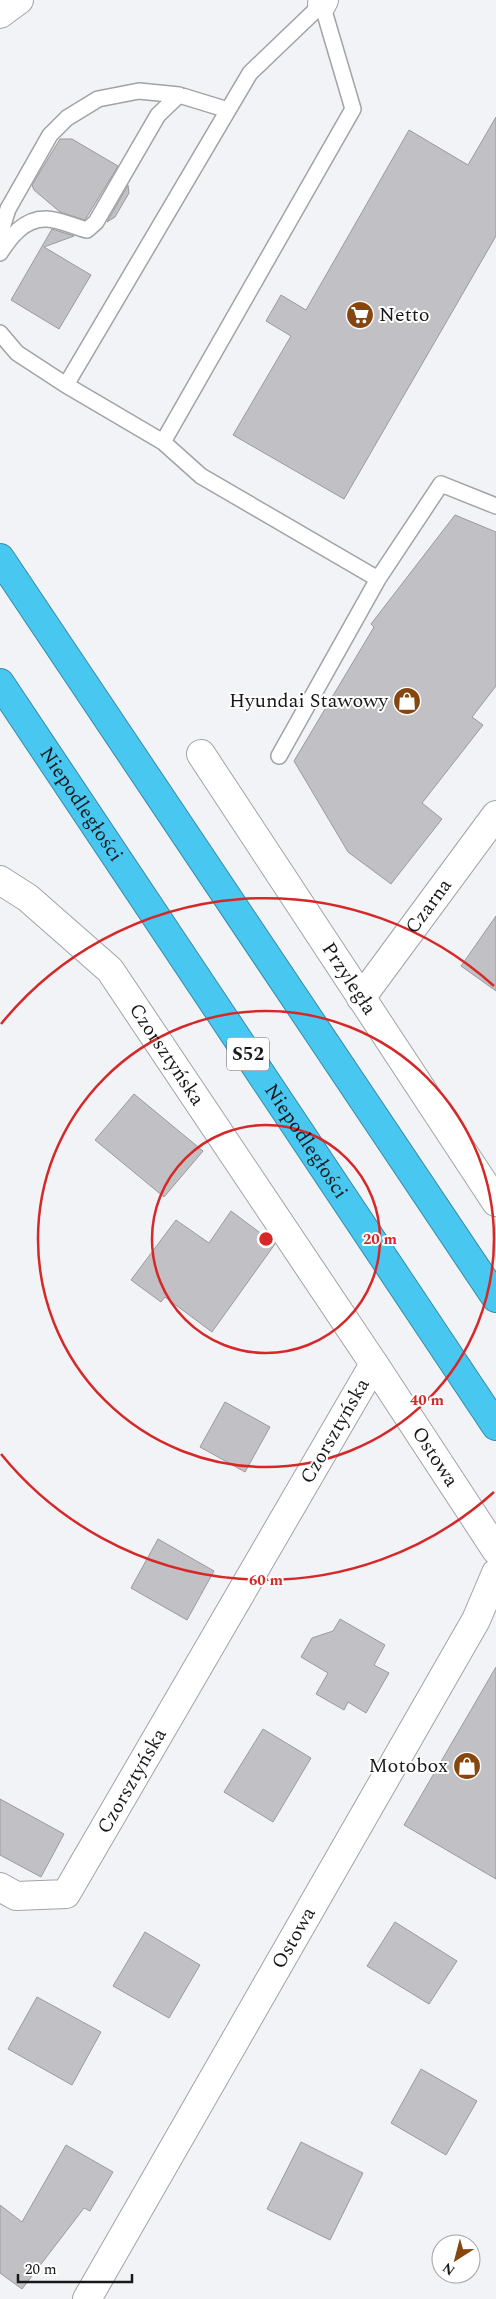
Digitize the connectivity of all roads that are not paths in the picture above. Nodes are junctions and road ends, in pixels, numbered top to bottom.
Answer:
1 (19, 0) edge
2 (323, 2) edge
3 (0, 14) edge
4 (179, 95) junction
5 (228, 110) junction
6 (0, 234) edge
7 (0, 253) edge
8 (0, 333) edge
9 (66, 385) junction
10 (163, 442) junction
11 (496, 506) edge
12 (0, 558) edge
13 (378, 579) junction
14 (0, 683) edge
15 (201, 754) dead end
16 (279, 756) dead end
17 (496, 815) edge
18 (0, 880) edge
19 (361, 998) junction
20 (496, 1202) edge
21 (496, 1298) edge
22 (374, 1364) junction
23 (496, 1426) edge
24 (496, 1550) edge
25 (496, 1573) edge
26 (0, 1887) edge
27 (87, 2299) edge

1 - 3 street
2 - 5 lane
2 - 10 lane
4 - 5 lane
4 - 6 lane
4 - 7 lane
5 - 9 lane
8 - 9 lane
9 - 10 lane
10 - 13 lane
11 - 13 lane
12 - 21 highway
13 - 16 lane
14 - 23 highway, Niepodległości / S52
15 - 19 street, Przyległa
17 - 19 street, Czarna
18 - 22 street, Czorsztyńska
19 - 20 street, Przyległa
22 - 24 street, Ostowa
22 - 26 street, Czorsztyńska
25 - 27 street, Ostowa

